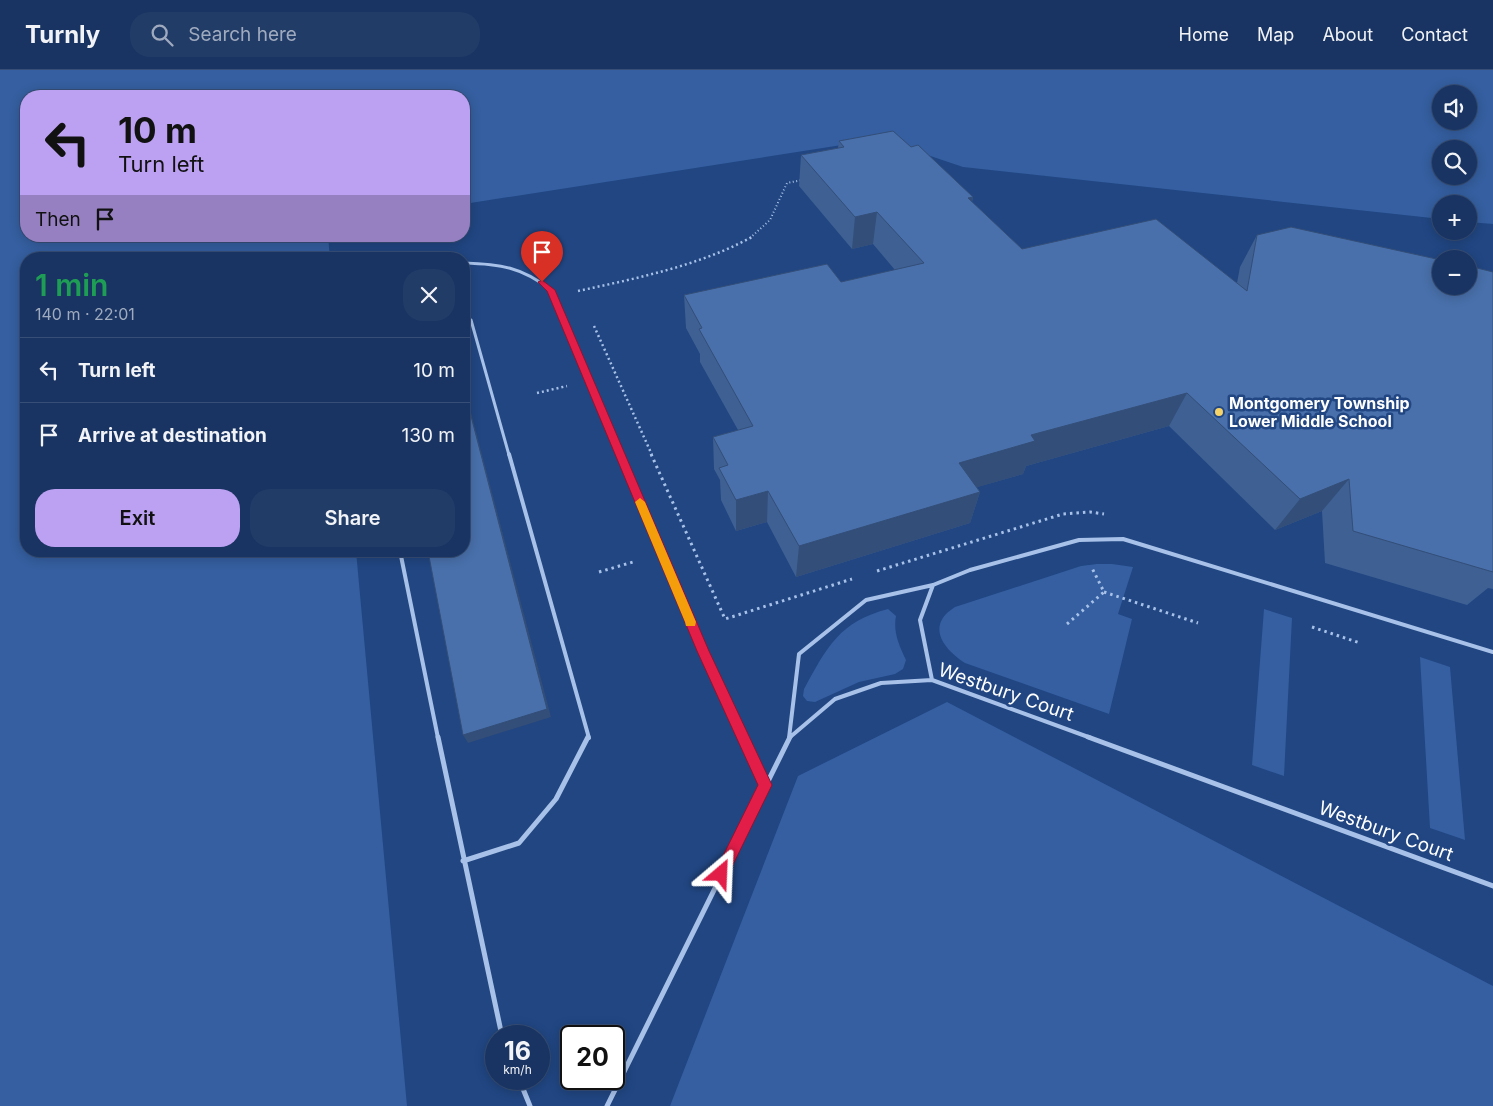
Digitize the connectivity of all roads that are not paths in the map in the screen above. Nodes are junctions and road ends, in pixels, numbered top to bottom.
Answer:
1 (470, 263) edge
2 (470, 320) edge
3 (401, 557) edge
4 (933, 585) junction
5 (1493, 652) edge
6 (932, 680) junction
7 (789, 738) junction
8 (765, 785) junction
9 (462, 861) junction
10 (1493, 886) edge
11 (499, 1025) edge
12 (523, 1090) edge
13 (530, 1106) edge
14 (607, 1106) edge

1 - 8 lane
2 - 9 lane
3 - 9 lane
4 - 5 lane
4 - 6 lane
4 - 7 lane
6 - 7 lane, Westbury Court
6 - 10 lane, Westbury Court
7 - 8 lane, Westbury Court
8 - 14 lane, Westbury Court
9 - 11 lane
12 - 13 lane

